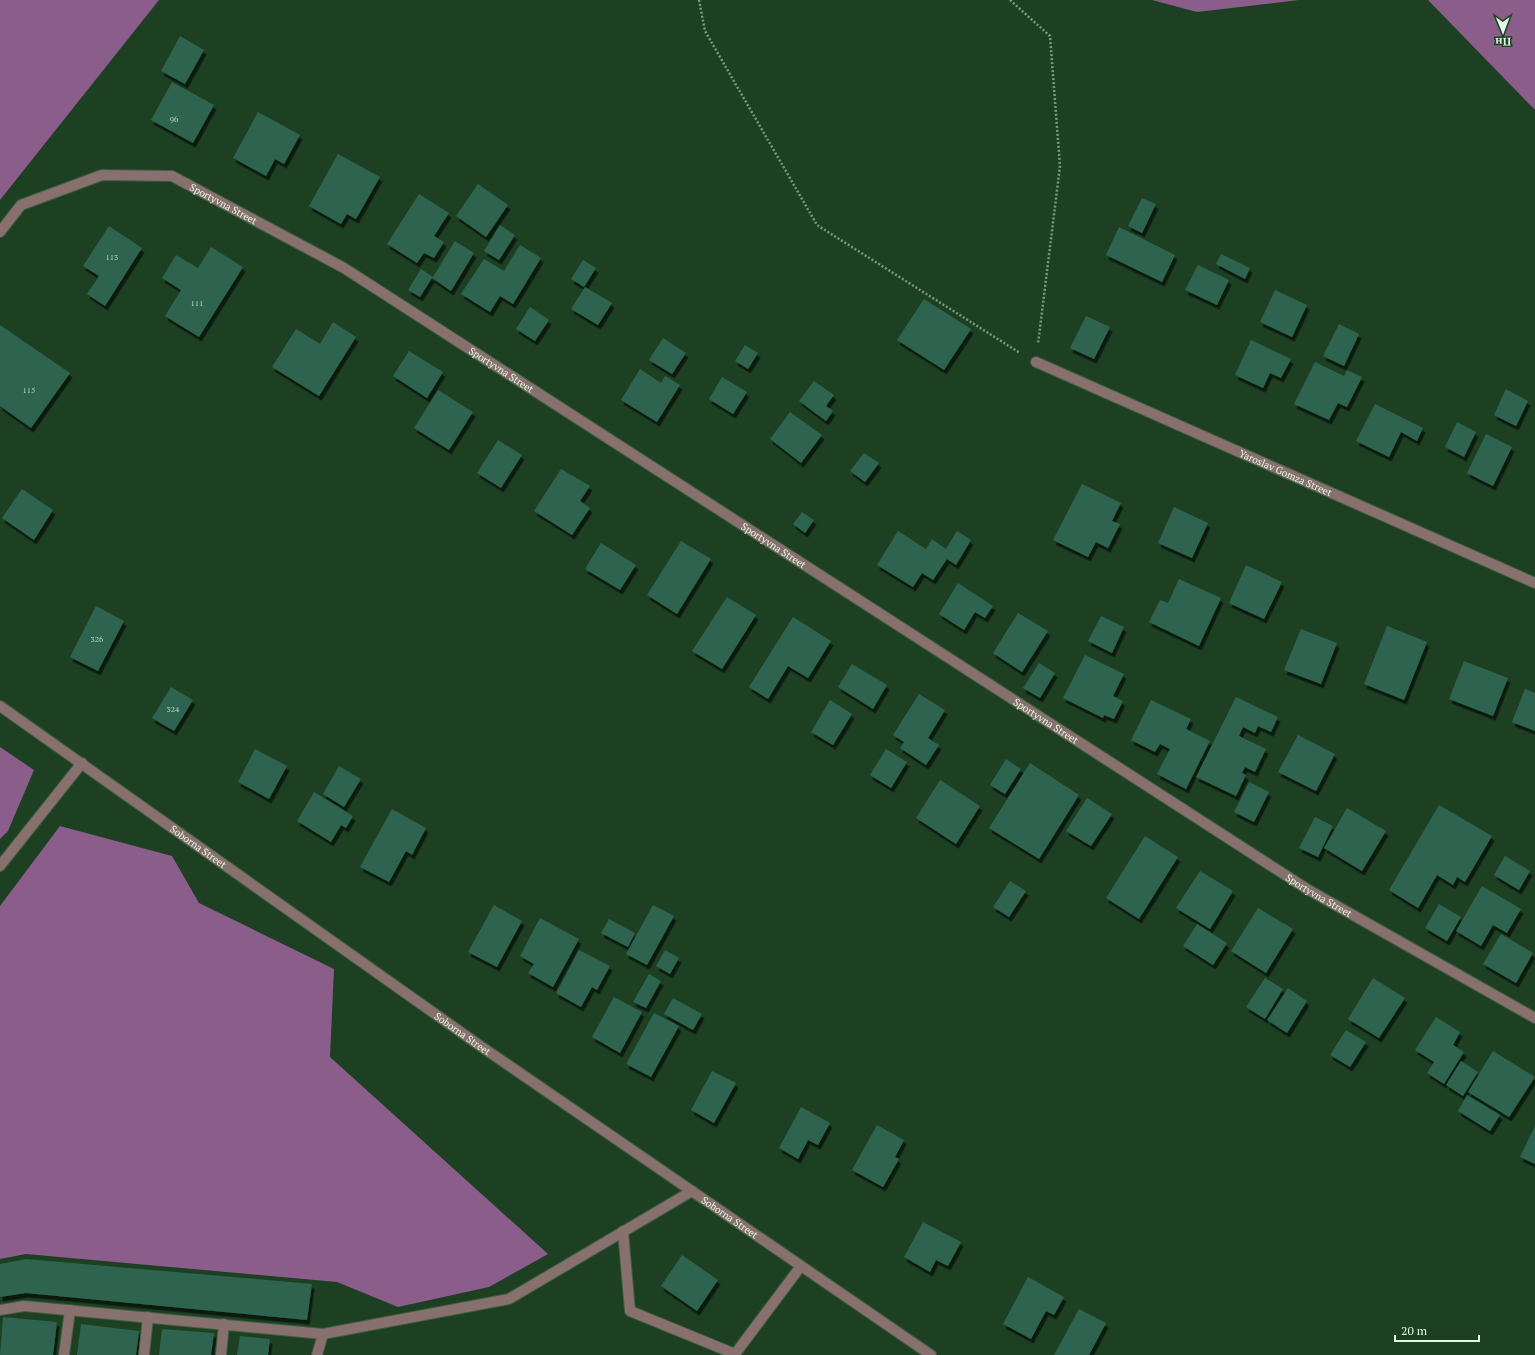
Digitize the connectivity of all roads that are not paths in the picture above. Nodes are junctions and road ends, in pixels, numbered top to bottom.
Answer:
1 (0, 232) edge
2 (1036, 362) road end
3 (1535, 583) edge
4 (0, 706) edge
5 (82, 763) junction
6 (0, 866) edge
7 (1535, 1018) edge
8 (692, 1191) junction
9 (624, 1231) junction
10 (801, 1266) junction
11 (0, 1310) edge
12 (70, 1310) junction
13 (148, 1317) junction
14 (224, 1324) junction
15 (323, 1334) junction
16 (64, 1355) edge
17 (144, 1355) edge
18 (221, 1355) edge
19 (317, 1355) edge
20 (931, 1355) edge

1 - 7 street, Sportyvna Street
2 - 3 street, Yaroslav Gomza Street
4 - 5 street, Soborna Street
5 - 6 street
5 - 8 street, Soborna Street
8 - 9 street
8 - 10 street, Soborna Street
9 - 10 street
9 - 15 street
10 - 20 street, Soborna Street
11 - 12 street
12 - 13 street
12 - 16 street
13 - 14 street
13 - 17 street
14 - 15 street
14 - 18 street
15 - 19 street

